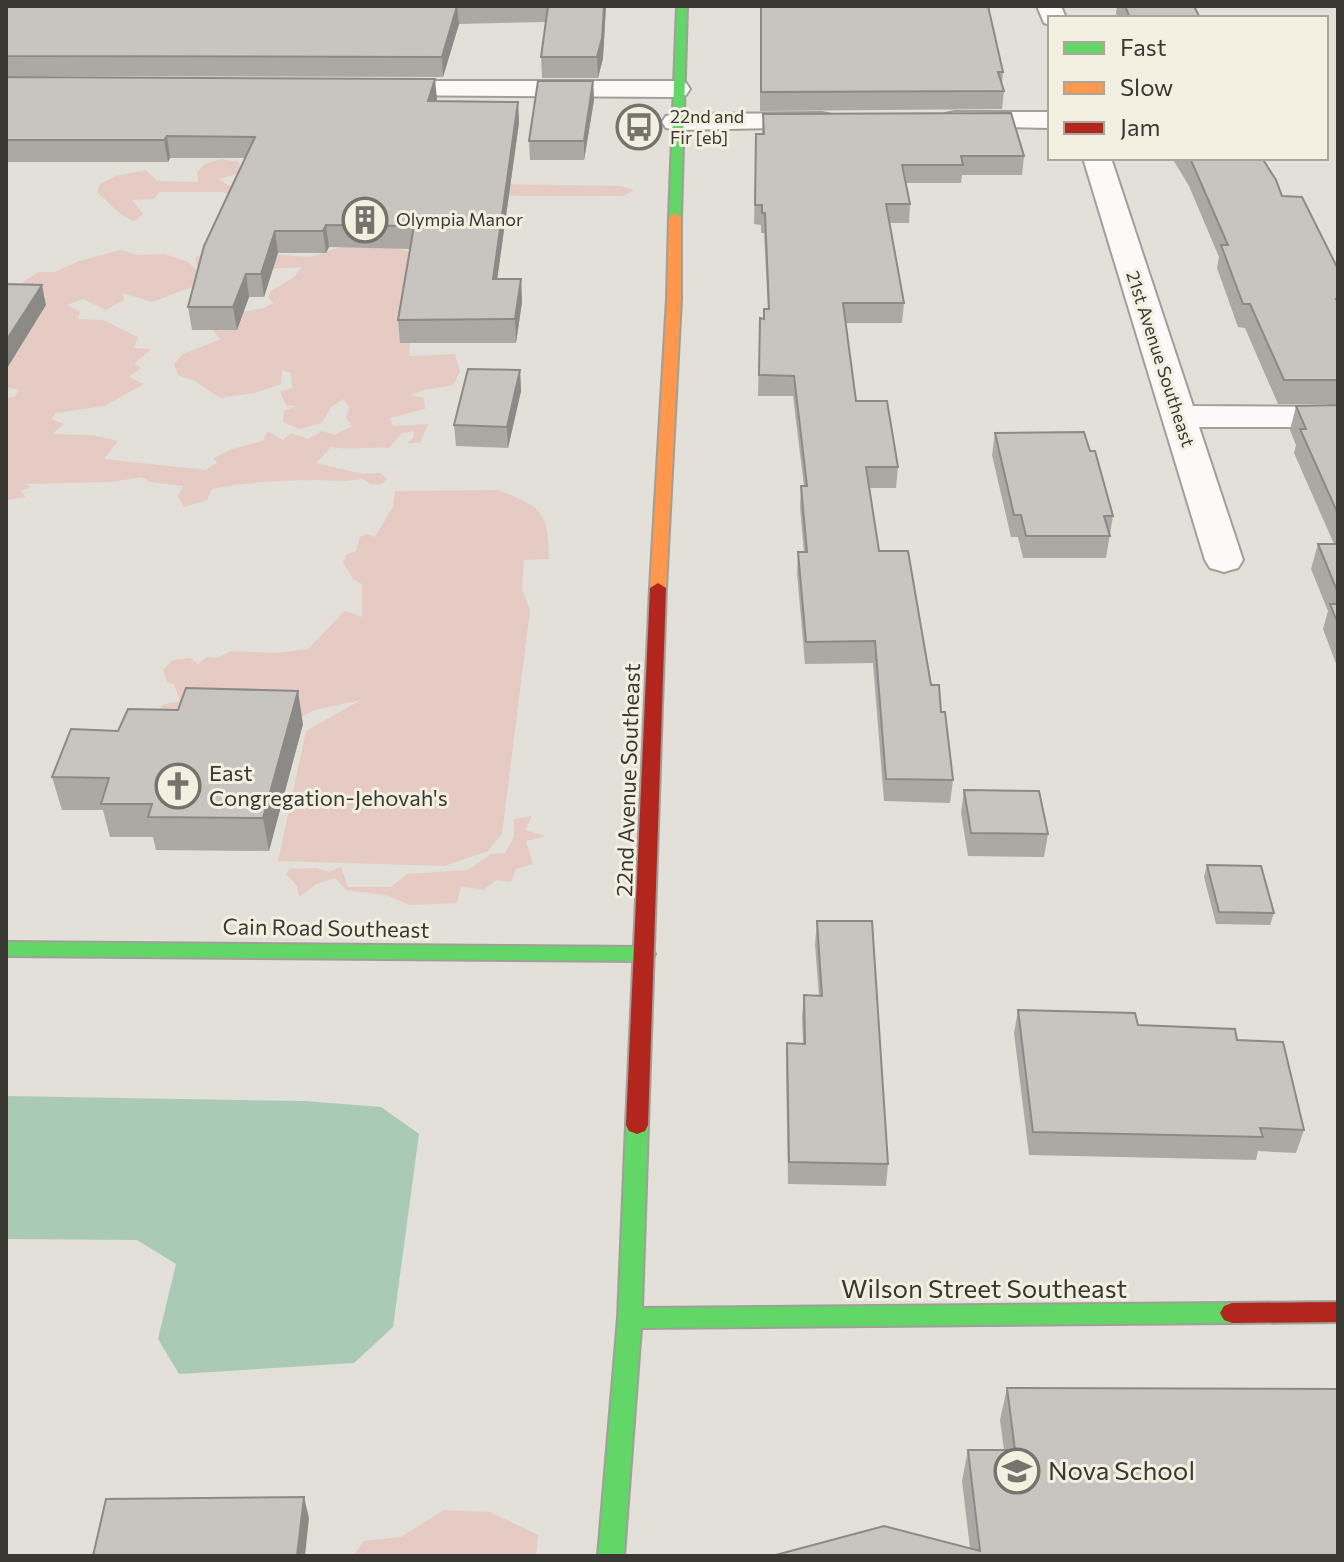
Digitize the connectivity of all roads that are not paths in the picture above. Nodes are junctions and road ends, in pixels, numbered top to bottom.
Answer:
1 (682, 6) edge
2 (346, 89) edge
3 (677, 89) junction
4 (925, 120) edge
5 (1048, 120) edge
6 (848, 121) edge
7 (676, 122) junction
8 (1098, 160) edge
9 (1178, 416) junction
10 (1338, 417) edge
11 (1224, 560) dead end
12 (6, 949) edge
13 (645, 954) junction
14 (1338, 1312) edge
15 (630, 1318) junction
16 (611, 1556) edge

1 - 3 street, 22nd Avenue Southeast
2 - 3 street
3 - 7 street, 22nd Avenue Southeast
4 - 5 street
6 - 7 street
7 - 13 street, 22nd Avenue Southeast
8 - 9 street, 21st Avenue Southeast
9 - 10 street
9 - 11 street, 21st Avenue Southeast
12 - 13 street, Cain Road Southeast
13 - 15 street, 22nd Avenue Southeast
14 - 15 street, Wilson Street Southeast
15 - 16 street, 22nd Avenue Southeast

